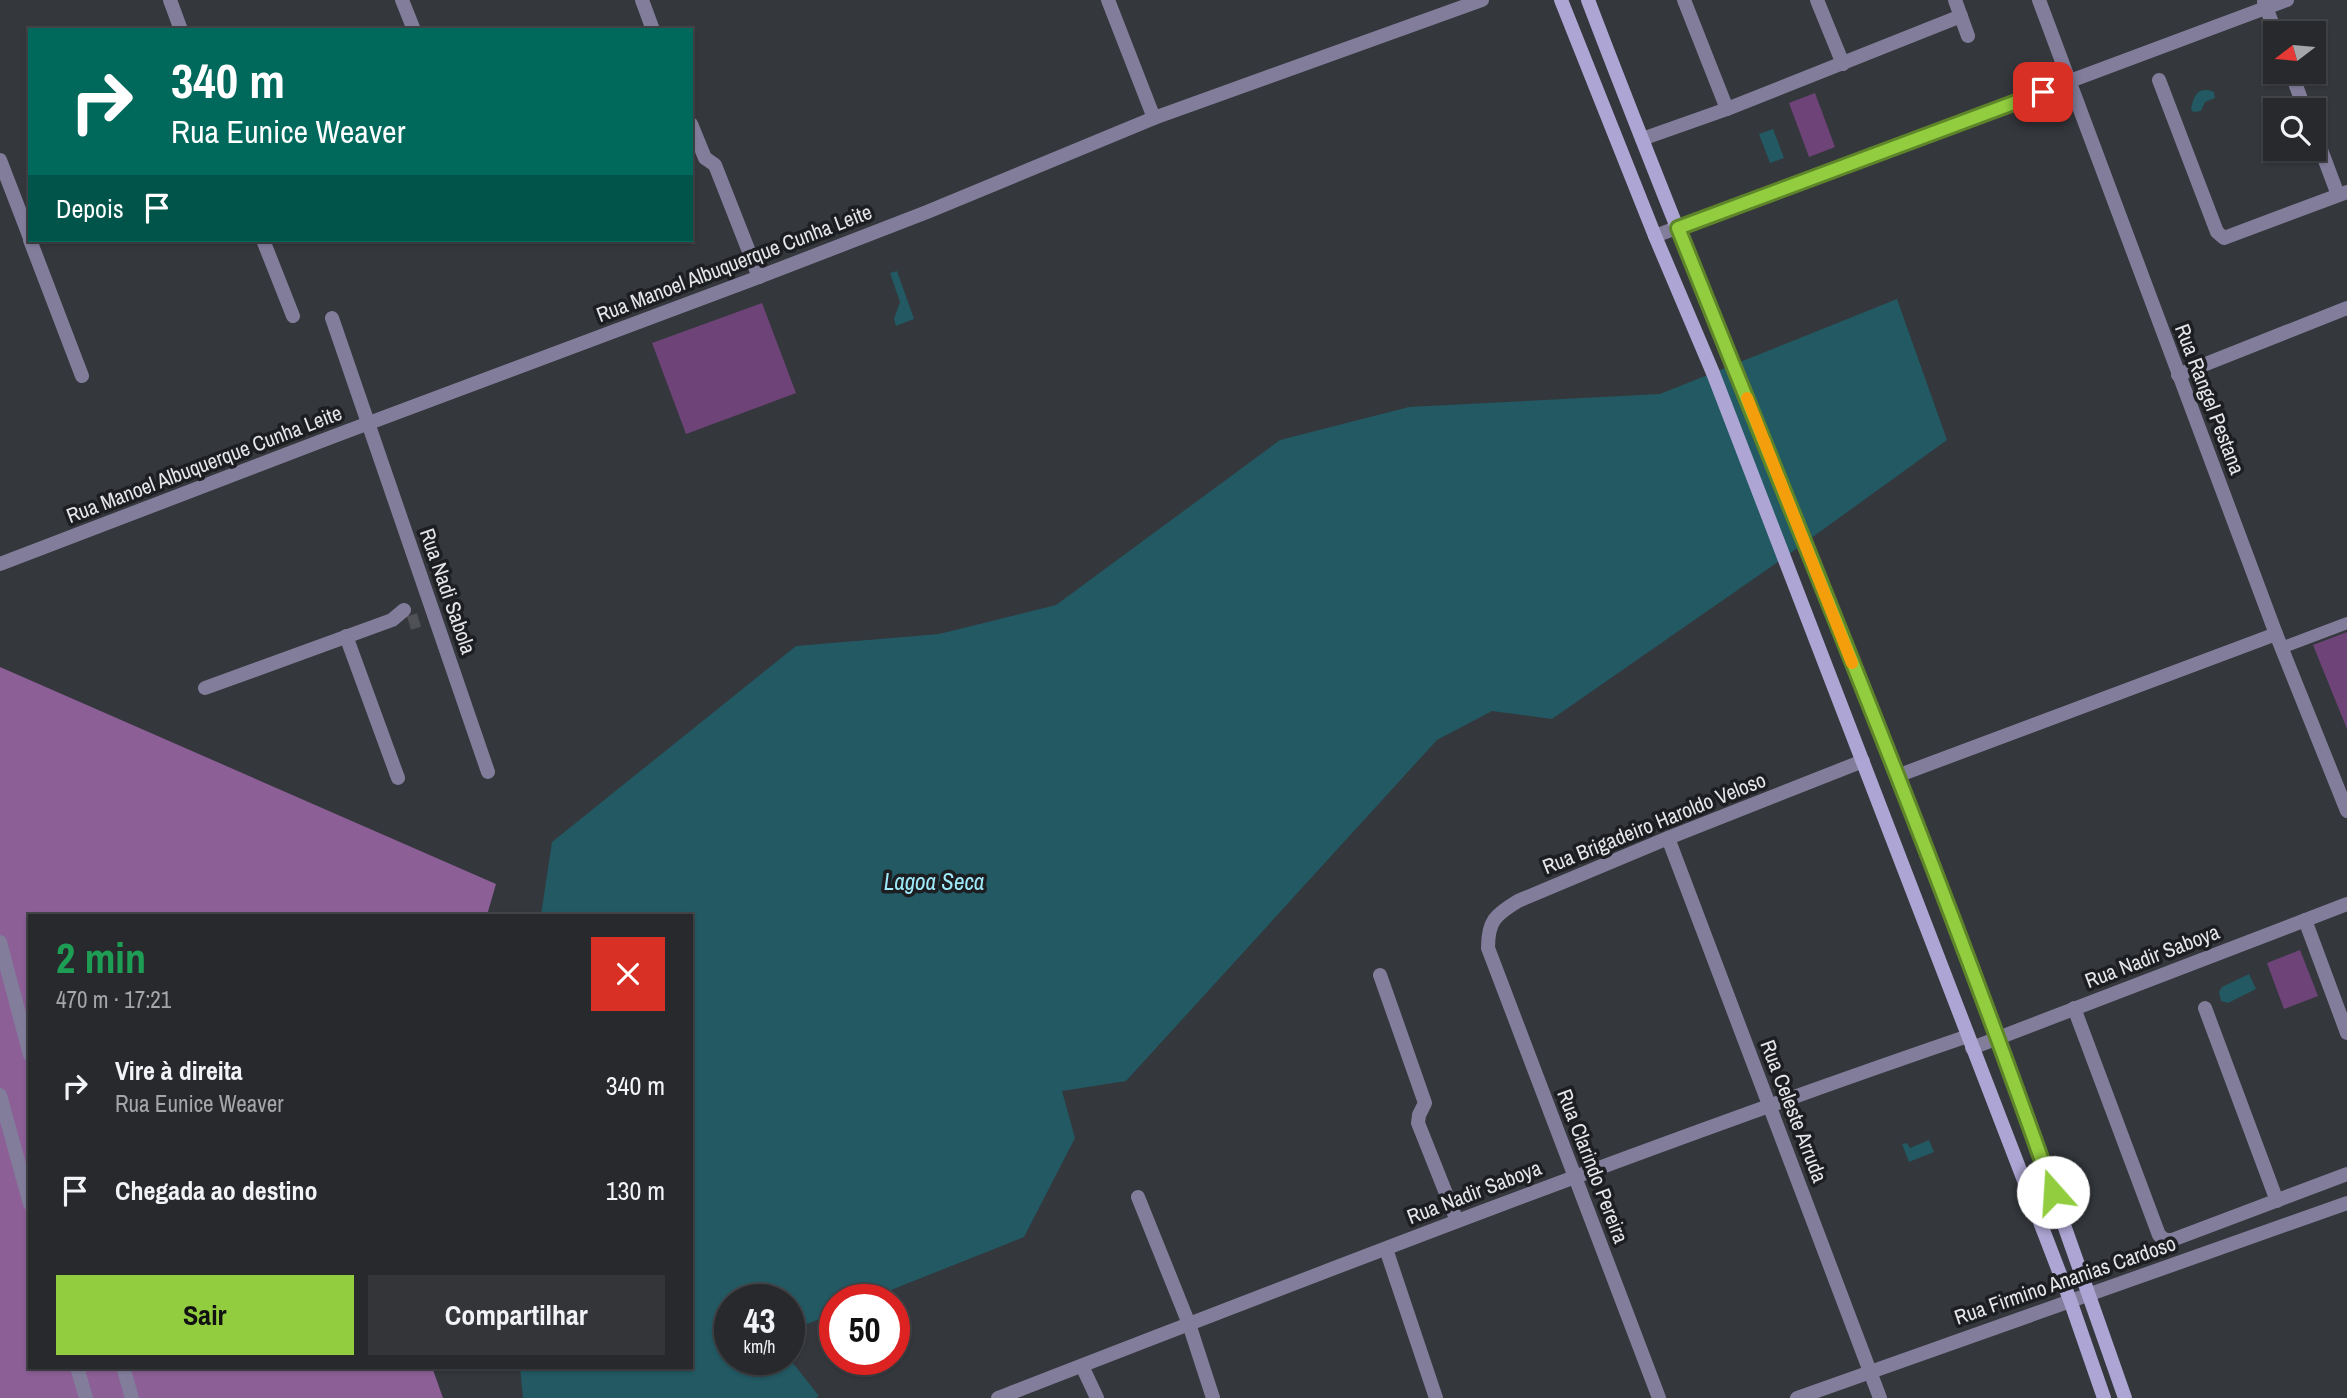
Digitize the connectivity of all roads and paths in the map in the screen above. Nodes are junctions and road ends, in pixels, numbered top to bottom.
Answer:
1 (170, 0) edge
2 (402, 0) edge
3 (642, 0) edge
4 (1108, 0) edge
5 (1482, 0) edge
6 (1561, 0) edge
7 (1588, 0) edge
8 (1684, 0) edge
9 (1817, 0) edge
10 (1955, 0) edge
11 (2039, 0) edge
12 (2287, 0) edge
13 (2265, 4) edge
14 (1961, 16) junction
15 (2271, 21) edge
16 (180, 28) edge
17 (413, 28) edge
18 (652, 28) edge
19 (1968, 36) dead end
20 (1843, 64) junction
21 (2159, 80) dead end
22 (2069, 83) junction
23 (1727, 109) junction
24 (1154, 118) junction
25 (1633, 119) junction
26 (1612, 127) junction
27 (693, 129) edge
28 (1642, 139) junction
29 (2326, 158) edge
30 (0, 160) edge
31 (2342, 193) edge
32 (1678, 228) junction
33 (28, 234) edge
34 (1655, 236) junction
35 (31, 242) edge
36 (264, 242) edge
37 (759, 277) junction
38 (2347, 308) edge
39 (293, 316) dead end
40 (332, 318) dead end
41 (2178, 374) junction
42 (82, 376) dead end
43 (370, 423) junction
44 (0, 565) edge
45 (431, 608) junction
46 (2347, 623) edge
47 (2276, 634) junction
48 (346, 636) junction
49 (2281, 648) junction
50 (205, 688) dead end
51 (1863, 761) junction
52 (488, 772) dead end
53 (1897, 776) junction
54 (398, 778) dead end
55 (2347, 811) edge
56 (1668, 838) junction
57 (2347, 904) edge
58 (2305, 920) junction
59 (0, 942) edge
60 (1488, 948) joint
61 (1380, 975) dead end
62 (2074, 1008) junction
63 (2205, 1008) dead end
64 (2347, 1033) edge
65 (1999, 1039) junction
66 (1970, 1042) junction
67 (28, 1047) edge
68 (0, 1096) edge
69 (1769, 1104) junction
70 (2347, 1174) edge
71 (1574, 1176) junction
72 (28, 1197) edge
73 (1138, 1197) dead end
74 (2277, 1201) junction
75 (2347, 1203) edge
76 (1458, 1221) junction
77 (1386, 1249) junction
78 (2089, 1294) junction
79 (2070, 1300) junction
80 (1189, 1324) junction
81 (1082, 1366) junction
82 (78, 1369) edge
83 (124, 1369) edge
84 (1870, 1371) junction
85 (86, 1398) edge
86 (132, 1398) edge
87 (998, 1398) edge
88 (1097, 1398) edge
89 (1213, 1398) edge
90 (1436, 1398) edge
91 (1659, 1398) edge
92 (1797, 1398) edge
93 (1880, 1398) edge
94 (2104, 1398) edge
95 (2125, 1398) edge

1 - 16 street
2 - 17 street
3 - 18 street
4 - 24 street
5 - 24 street, Rua Manoel Albuquerque Cunha Leite
6 - 26 main road
7 - 25 main road
8 - 23 street
9 - 20 street
10 - 14 street
11 - 22 street, Rua Rangel Pestana
12 - 13 street
13 - 15 street
13 - 22 street
14 - 19 street
14 - 20 street
20 - 23 street
21 - 31 street
22 - 32 street
22 - 41 street, Rua Rangel Pestana
23 - 28 street
24 - 37 street, Rua Manoel Albuquerque Cunha Leite
25 - 26 main road
25 - 28 main road
26 - 34 main road
27 - 37 street
28 - 32 main road
29 - 31 street
30 - 33 street
32 - 34 street
32 - 53 main road
34 - 51 main road
35 - 42 street
36 - 39 street
37 - 43 street, Rua Manoel Albuquerque Cunha Leite
38 - 41 street
40 - 43 street, Rua Nadi Sabola
41 - 47 street, Rua Rangel Pestana
43 - 44 street, Rua Manoel Albuquerque Cunha Leite
43 - 45 street, Rua Nadi Sabola
45 - 48 street
45 - 52 street, Rua Nadi Sabola
46 - 49 lane
47 - 49 street, Rua Rangel Pestana
47 - 53 street
48 - 50 street
48 - 54 street
49 - 55 street, Rua Rangel Pestana
51 - 56 street, Rua Brigadeiro Haroldo Veloso
51 - 66 main road
53 - 65 main road
56 - 60 street, Rua Brigadeiro Haroldo Veloso
56 - 69 street, Rua Celeste Arruda
57 - 58 street, Rua Nadir Saboya
58 - 62 street, Rua Nadir Saboya
58 - 64 street
59 - 67 street
60 - 71 street, Rua Clarindo Pereira
61 - 76 street
62 - 65 street, Rua Nadir Saboya
62 - 74 street
63 - 74 street
65 - 66 street, Rua Nadir Saboya
65 - 78 main road
66 - 69 street, Rua Nadir Saboya
66 - 79 main road
68 - 72 street
69 - 71 street, Rua Nadir Saboya
69 - 84 street, Rua Celeste Arruda
70 - 74 street
71 - 76 street, Rua Nadir Saboya
71 - 91 street, Rua Clarindo Pereira
73 - 80 street
75 - 78 street, Rua Firmino Ananias Cardoso
76 - 77 street, Rua Nadir Saboya
77 - 80 street, Rua Nadir Saboya
77 - 90 street
78 - 79 street, Rua Firmino Ananias Cardoso
78 - 95 main road
79 - 84 street, Rua Firmino Ananias Cardoso
79 - 94 main road
80 - 81 street, Rua Nadir Saboya
80 - 89 street
81 - 87 street, Rua Nadir Saboya
81 - 88 street
82 - 85 street
83 - 86 street
84 - 92 street, Rua Firmino Ananias Cardoso
84 - 93 street, Rua Celeste Arruda

